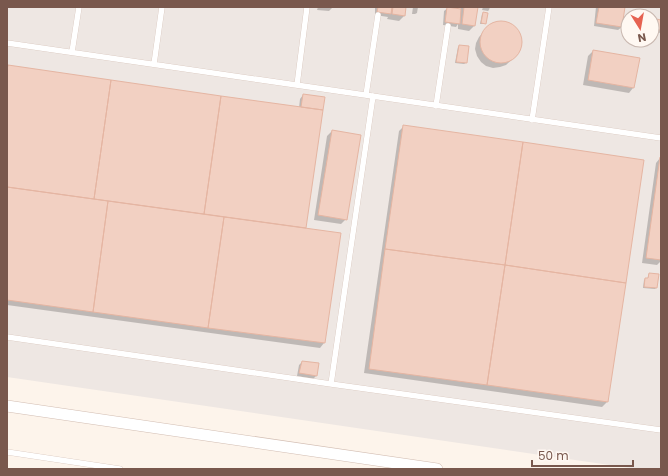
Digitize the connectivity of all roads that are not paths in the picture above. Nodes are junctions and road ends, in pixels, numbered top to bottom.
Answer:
1 (79, 7) edge
2 (162, 7) edge
3 (307, 7) edge
4 (549, 7) edge
5 (378, 15) dead end
6 (448, 26) dead end
7 (7, 43) edge
8 (72, 52) junction
9 (154, 64) junction
10 (297, 85) junction
11 (366, 95) junction
12 (373, 96) junction
13 (436, 106) junction
14 (532, 120) junction
15 (661, 138) edge
16 (7, 337) edge
17 (331, 384) junction
18 (7, 406) edge
19 (661, 430) edge
20 (7, 452) edge
21 (120, 469) edge
22 (431, 469) edge

1 - 8 lane
2 - 9 lane
3 - 10 lane
4 - 14 lane
5 - 11 lane
6 - 13 lane
7 - 8 lane
8 - 9 lane
9 - 10 lane
10 - 11 lane
11 - 12 lane
12 - 13 lane
12 - 17 lane
13 - 14 lane
14 - 15 lane
16 - 17 lane
17 - 19 lane
18 - 22 street
20 - 21 lane

